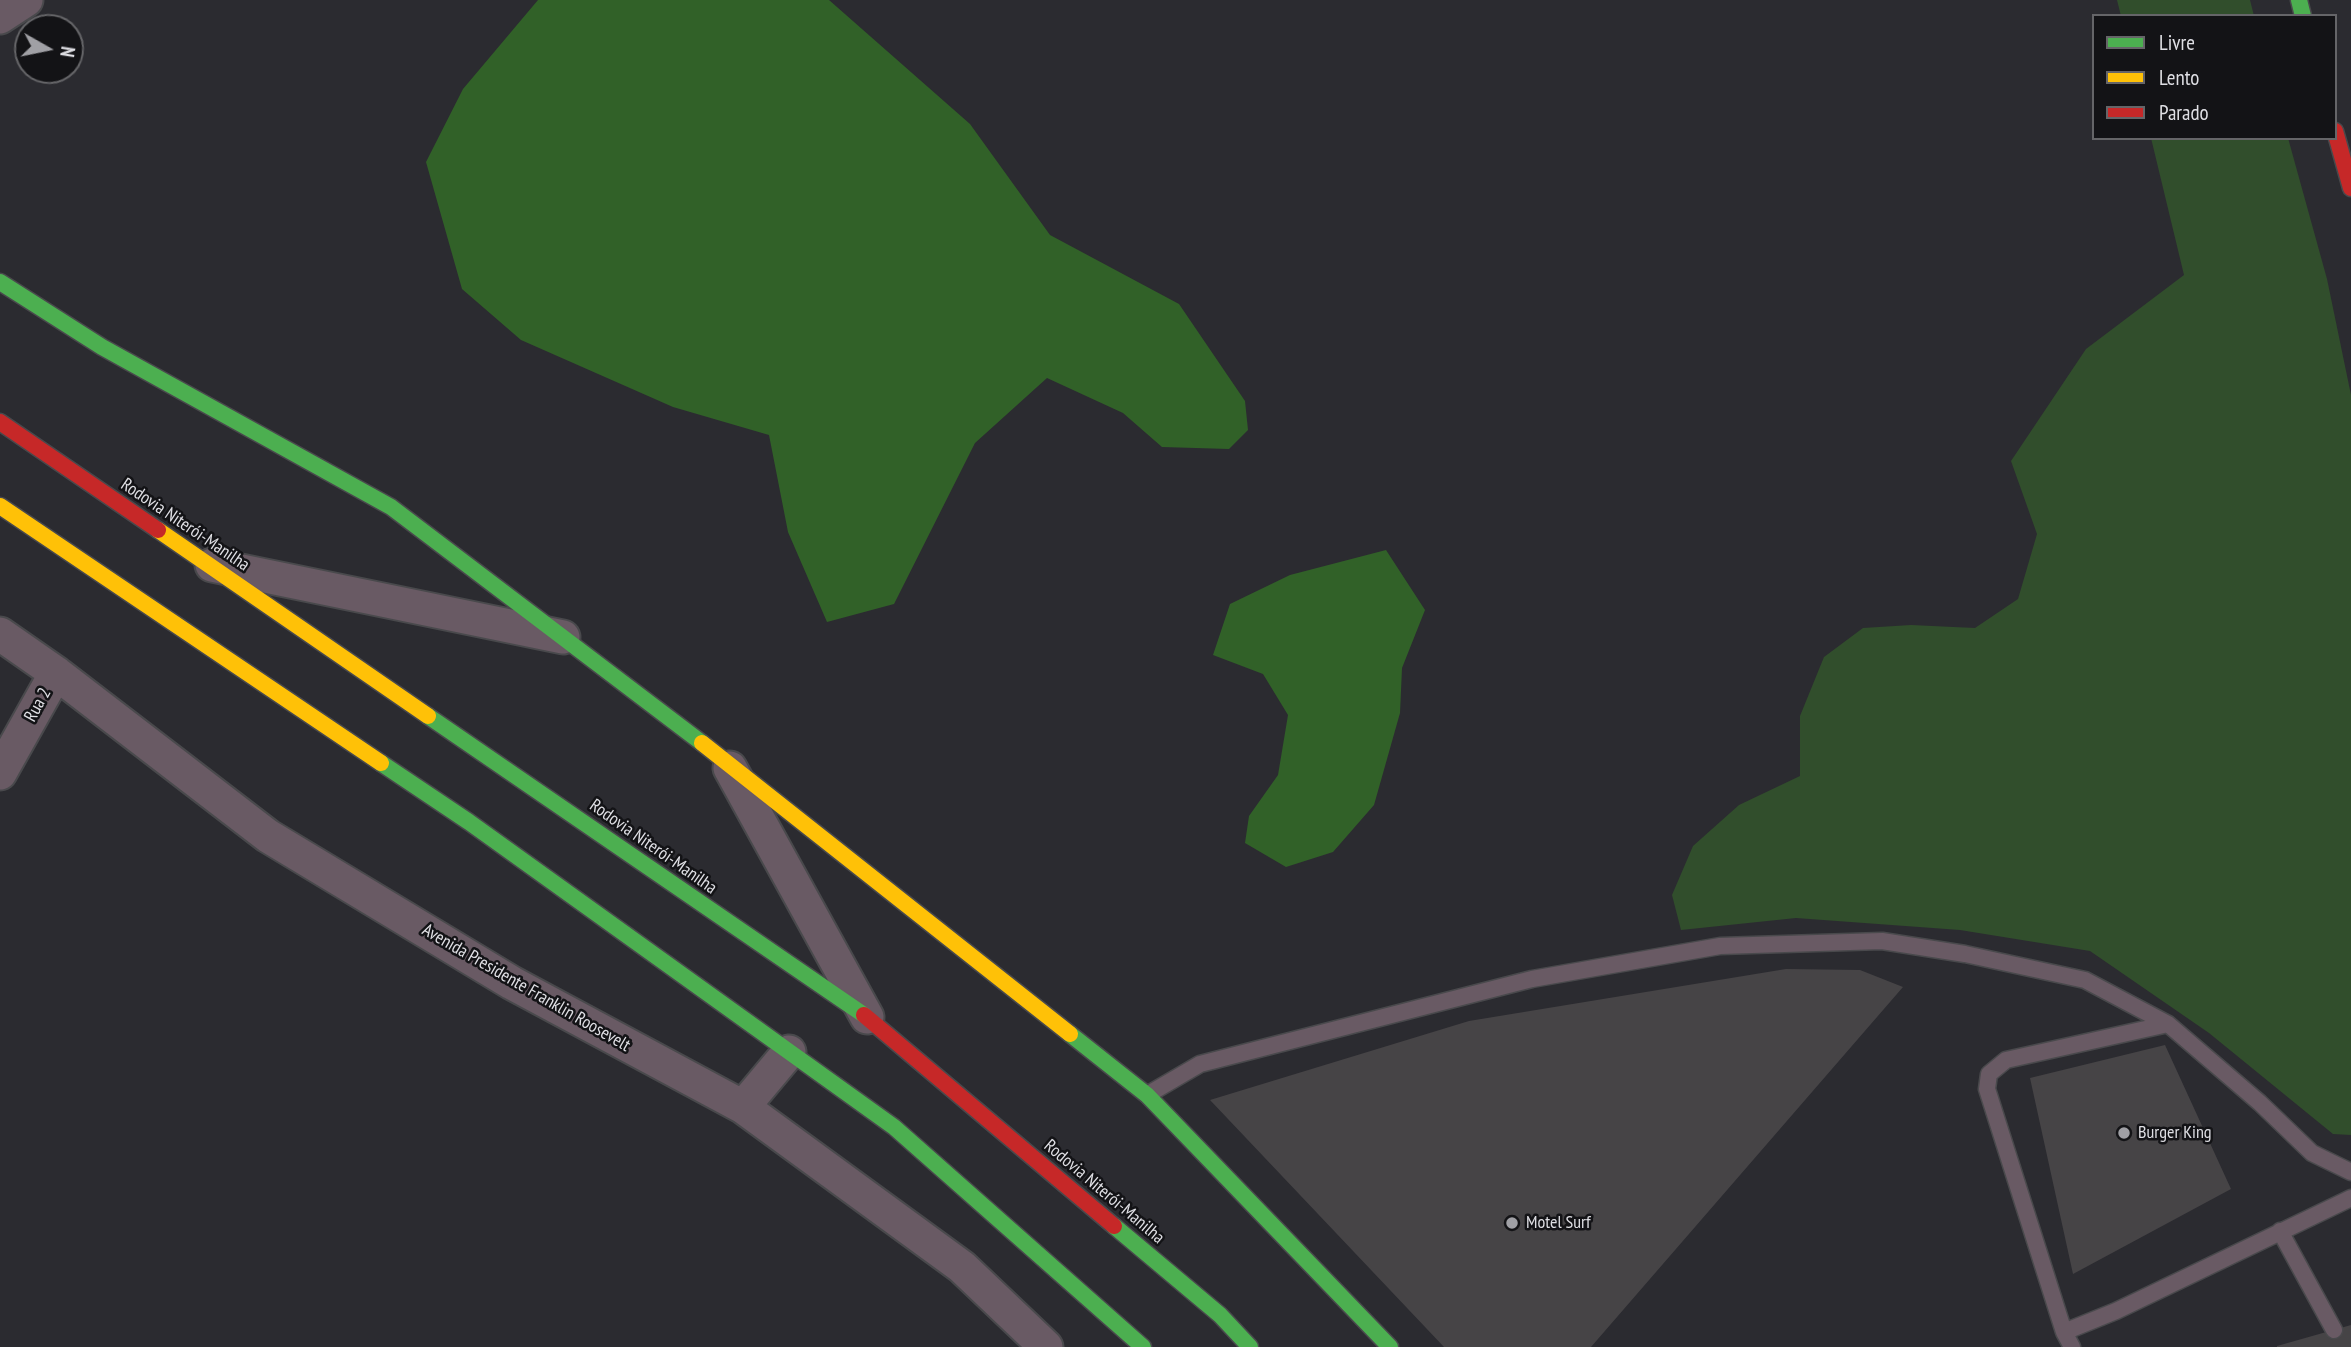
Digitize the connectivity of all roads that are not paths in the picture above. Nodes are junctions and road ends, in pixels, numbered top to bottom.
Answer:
1 (26, 0) edge
2 (0, 17) edge
3 (2337, 138) edge
4 (2351, 188) edge
5 (0, 282) edge
6 (0, 422) edge
7 (0, 506) edge
8 (208, 564) junction
9 (0, 634) edge
10 (563, 636) junction
11 (56, 673) junction
12 (728, 763) junction
13 (0, 773) edge
14 (867, 1017) junction
15 (2168, 1024) junction
16 (789, 1052) junction
17 (1147, 1095) junction
18 (743, 1107) junction
19 (2351, 1172) edge
20 (2351, 1198) edge
21 (2280, 1231) junction
22 (2334, 1330) dead end
23 (2064, 1332) junction
24 (1046, 1347) edge
25 (1143, 1347) edge
26 (1250, 1347) edge
27 (1390, 1347) edge
28 (2072, 1347) edge

1 - 2 street
3 - 4 main road
5 - 10 main road
6 - 8 main road, Rodovia Niterói-Manilha
7 - 16 main road
8 - 10 street
8 - 14 main road, Rodovia Niterói-Manilha
9 - 11 street, Avenida Presidente Franklin Roosevelt
10 - 12 main road
11 - 13 street, Rua 2
11 - 18 street, Avenida Presidente Franklin Roosevelt
12 - 14 street
12 - 17 main road
14 - 26 main road, Rodovia Niterói-Manilha
15 - 17 lane
15 - 19 lane
15 - 23 lane
16 - 18 street
16 - 25 main road
17 - 27 main road
18 - 24 street, Avenida Presidente Franklin Roosevelt
20 - 21 lane
21 - 22 lane
21 - 23 lane
23 - 28 lane

